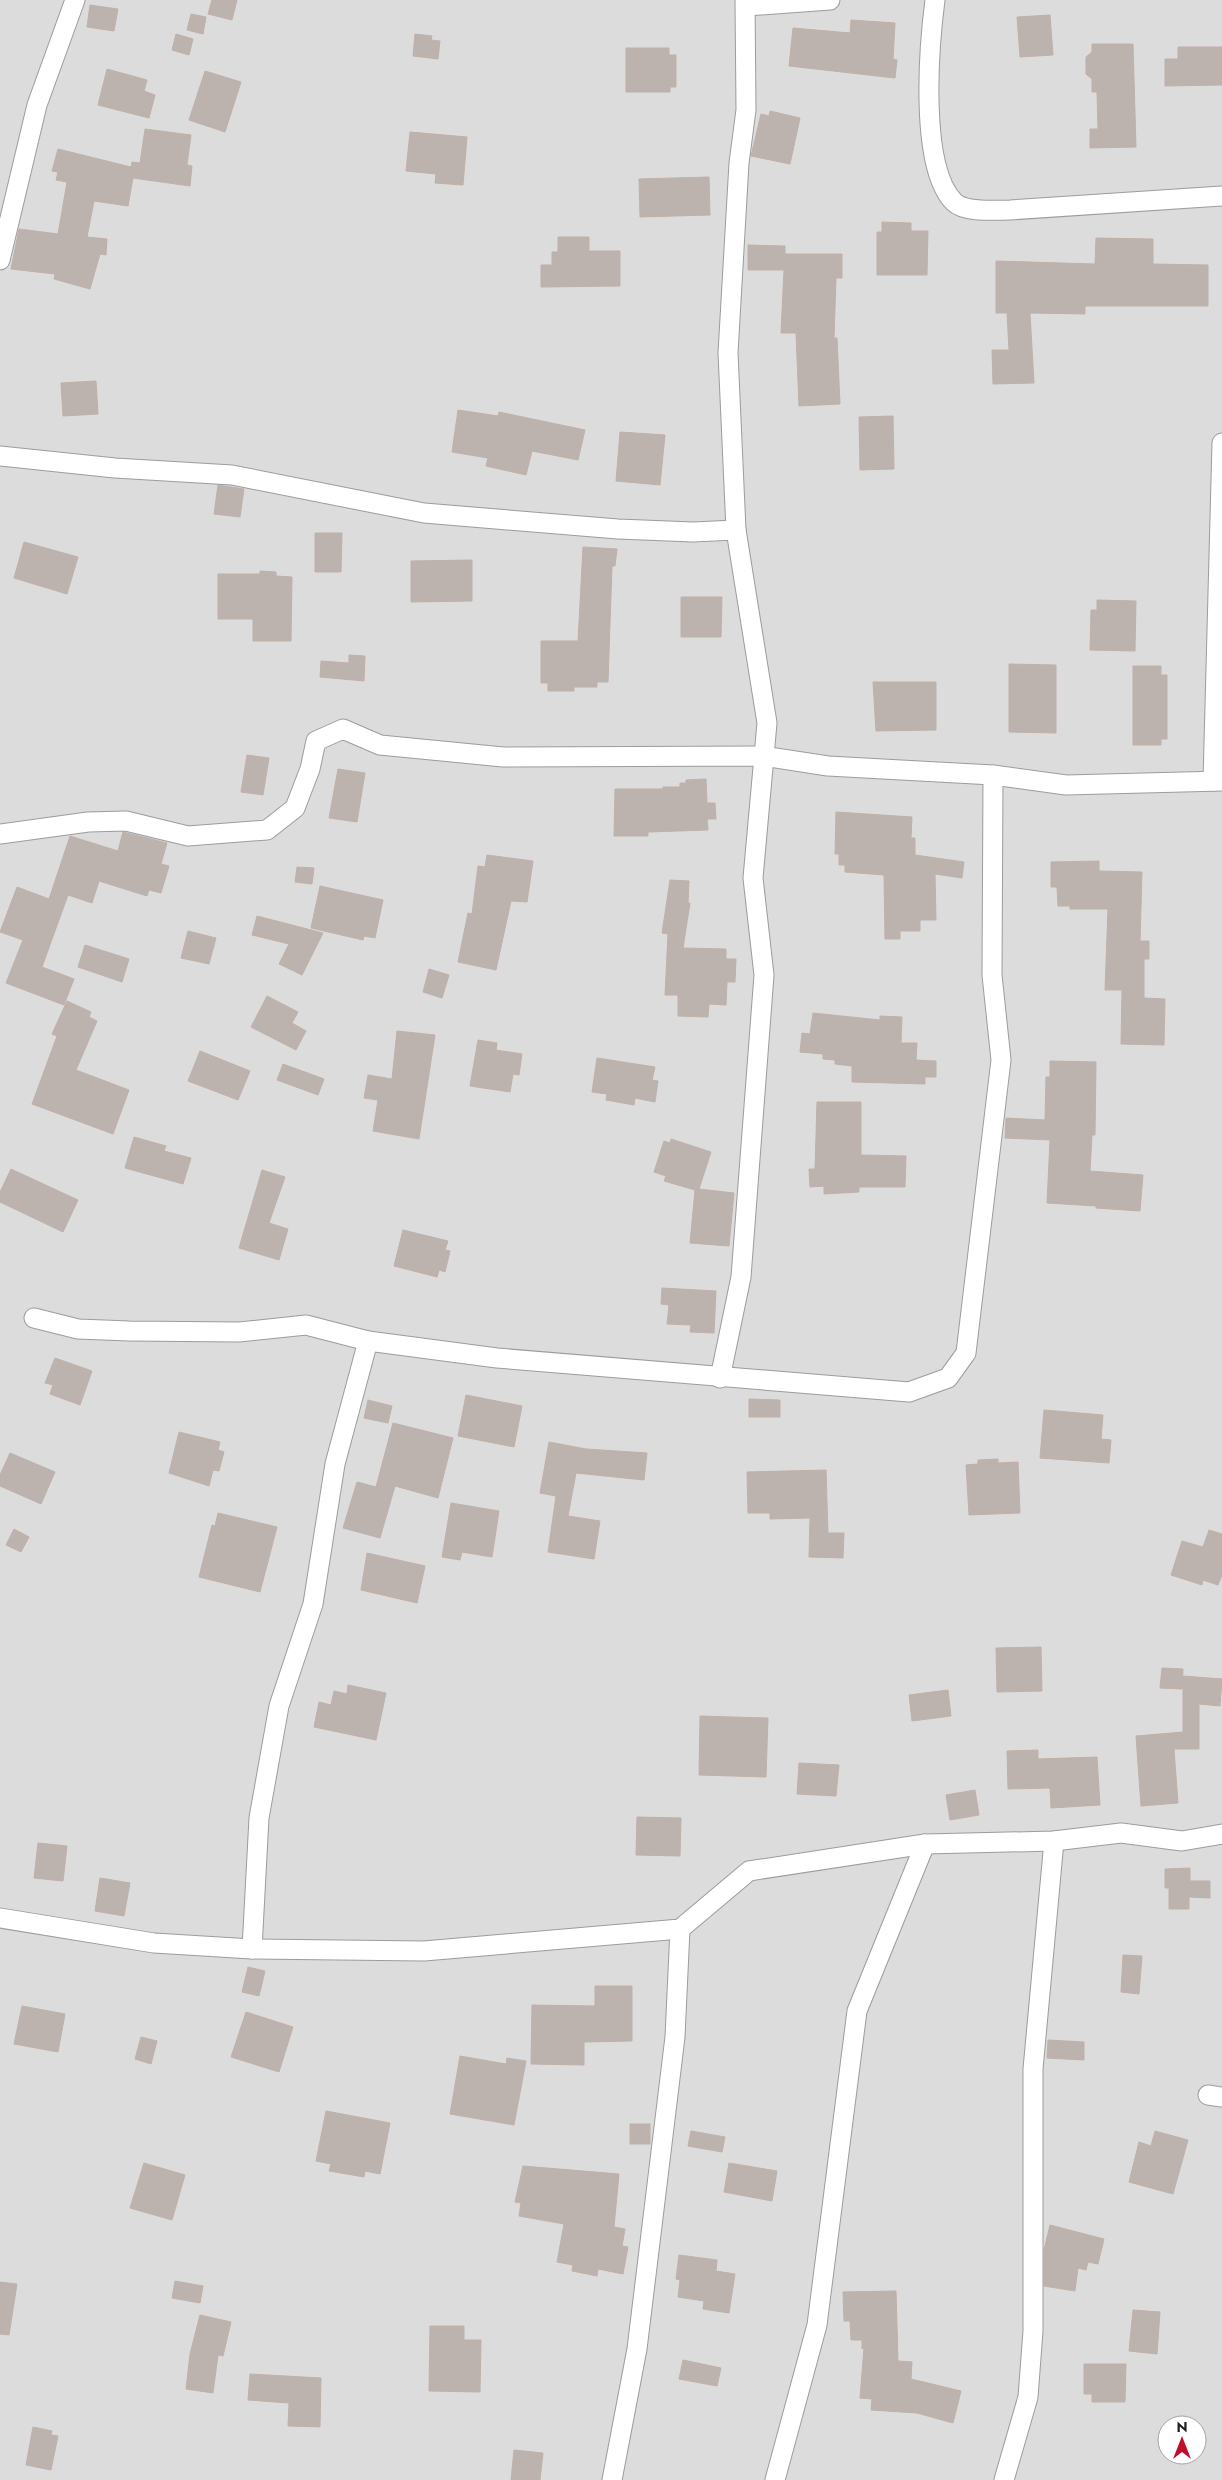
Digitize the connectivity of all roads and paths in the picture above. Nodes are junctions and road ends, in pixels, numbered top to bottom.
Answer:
1 (75, 0) edge
2 (830, 0) edge
3 (935, 0) edge
4 (745, 3) edge
5 (1222, 196) edge
6 (0, 260) edge
7 (1222, 443) edge
8 (0, 456) edge
9 (736, 530) junction
10 (762, 756) junction
11 (993, 775) junction
12 (1218, 781) edge
13 (0, 834) edge
14 (34, 1318) dead end
15 (368, 1341) junction
16 (720, 1378) junction
17 (1222, 1834) edge
18 (1054, 1841) junction
19 (925, 1844) junction
20 (0, 1918) edge
21 (680, 1929) junction
22 (252, 1949) junction
23 (612, 2480) edge
24 (775, 2480) edge
25 (1004, 2480) edge

1 - 6 street
2 - 4 street
3 - 5 street
4 - 9 street
7 - 12 street
8 - 9 street
9 - 10 street
10 - 11 street
10 - 13 street
10 - 16 street
11 - 12 street
11 - 16 street
14 - 15 street
15 - 16 street
15 - 22 street
17 - 18 street
18 - 19 street
18 - 25 street
19 - 21 street
19 - 24 street
20 - 22 street
21 - 22 street
21 - 23 street

